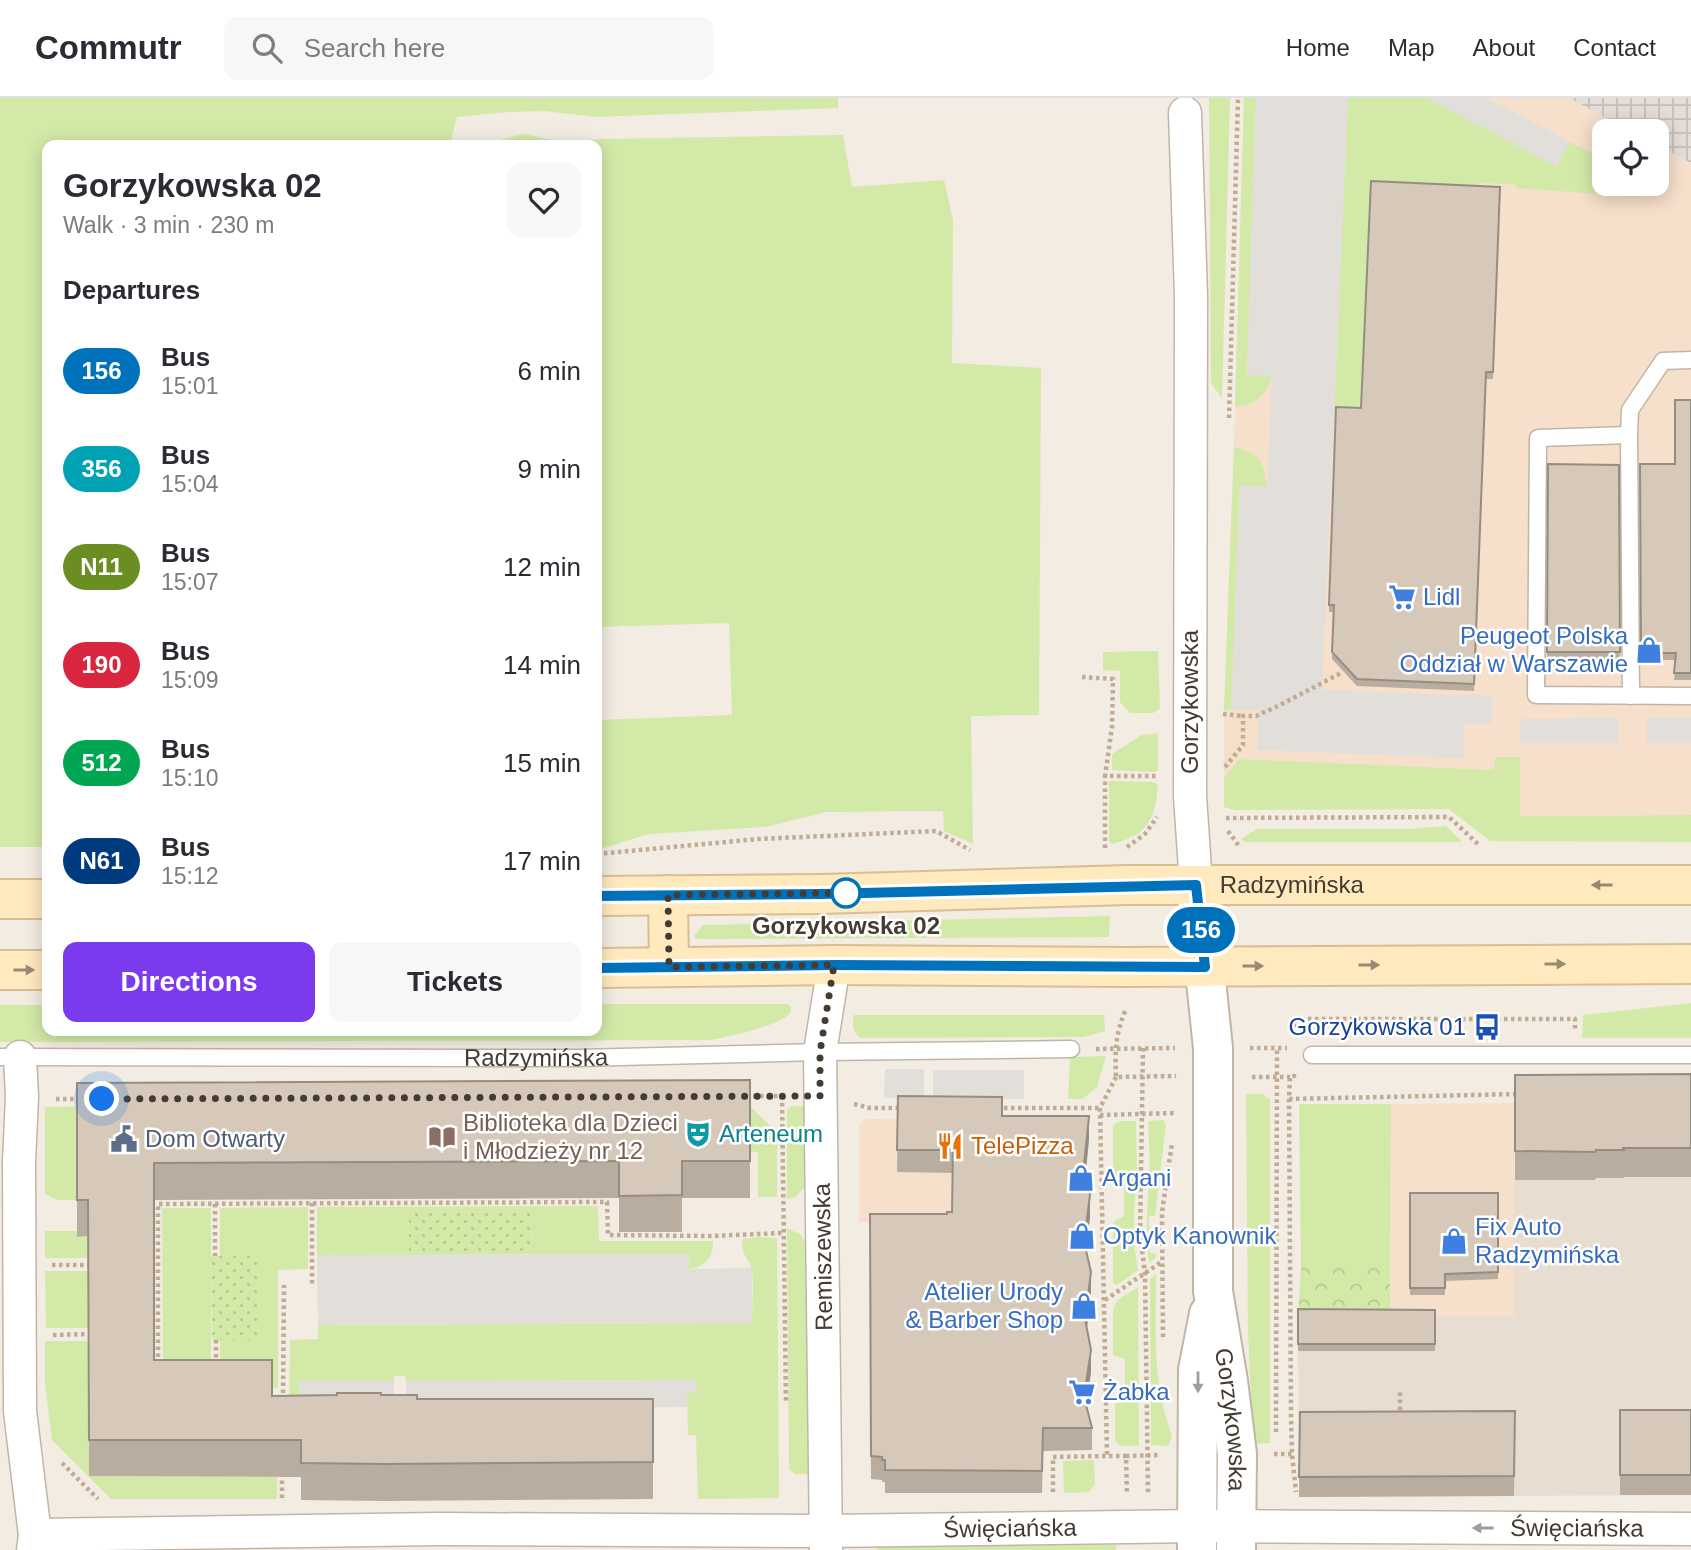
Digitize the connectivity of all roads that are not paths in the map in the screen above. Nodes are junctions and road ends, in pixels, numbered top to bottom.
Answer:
1 (1184, 106) edge
2 (1691, 360) edge
3 (1629, 435) junction
4 (1631, 696) junction
5 (1691, 696) edge
6 (1196, 885) junction
7 (1691, 885) edge
8 (668, 895) junction
9 (602, 896) edge
10 (0, 899) edge
11 (42, 899) edge
12 (1691, 964) edge
13 (834, 965) junction
14 (669, 967) junction
15 (1205, 967) junction
16 (602, 968) edge
17 (42, 970) edge
18 (0, 971) edge
19 (1071, 1049) dead end
20 (820, 1052) junction
21 (1312, 1055) dead end
22 (1691, 1055) edge
23 (10, 1057) edge
24 (9, 1162) edge
25 (1213, 1291) junction
26 (1679, 1536) edge
27 (1198, 1538) edge
28 (1237, 1538) edge
29 (437, 1540) edge
30 (826, 1541) edge
31 (34, 1543) edge

1 - 6 street, Gorzykowska
2 - 3 lane
3 - 4 lane
3 - 4 lane
4 - 5 lane
7 -> 6 main road, Radzymińska
6 - 8 main road, Radzymińska
6 - 15 street, Gorzykowska
8 - 9 main road, Radzymińska
8 - 14 main road
10 - 11 main road
15 -> 12 main road
13 - 14 main road
13 - 15 main road
13 - 20 street, Remiszewska
14 - 16 main road
15 - 25 street, Gorzykowska
18 -> 17 main road
19 - 20 lane, Radzymińska
20 - 23 lane, Radzymińska
20 - 30 street, Remiszewska
21 - 22 lane
23 - 24 street
24 - 31 street
25 -> 27 street, Gorzykowska
25 - 28 street, Gorzykowska
26 -> 28 street, Święciańska
27 - 28 street, Święciańska
27 - 30 street, Święciańska
29 - 30 street, Święciańska
29 - 31 street, Święciańska

